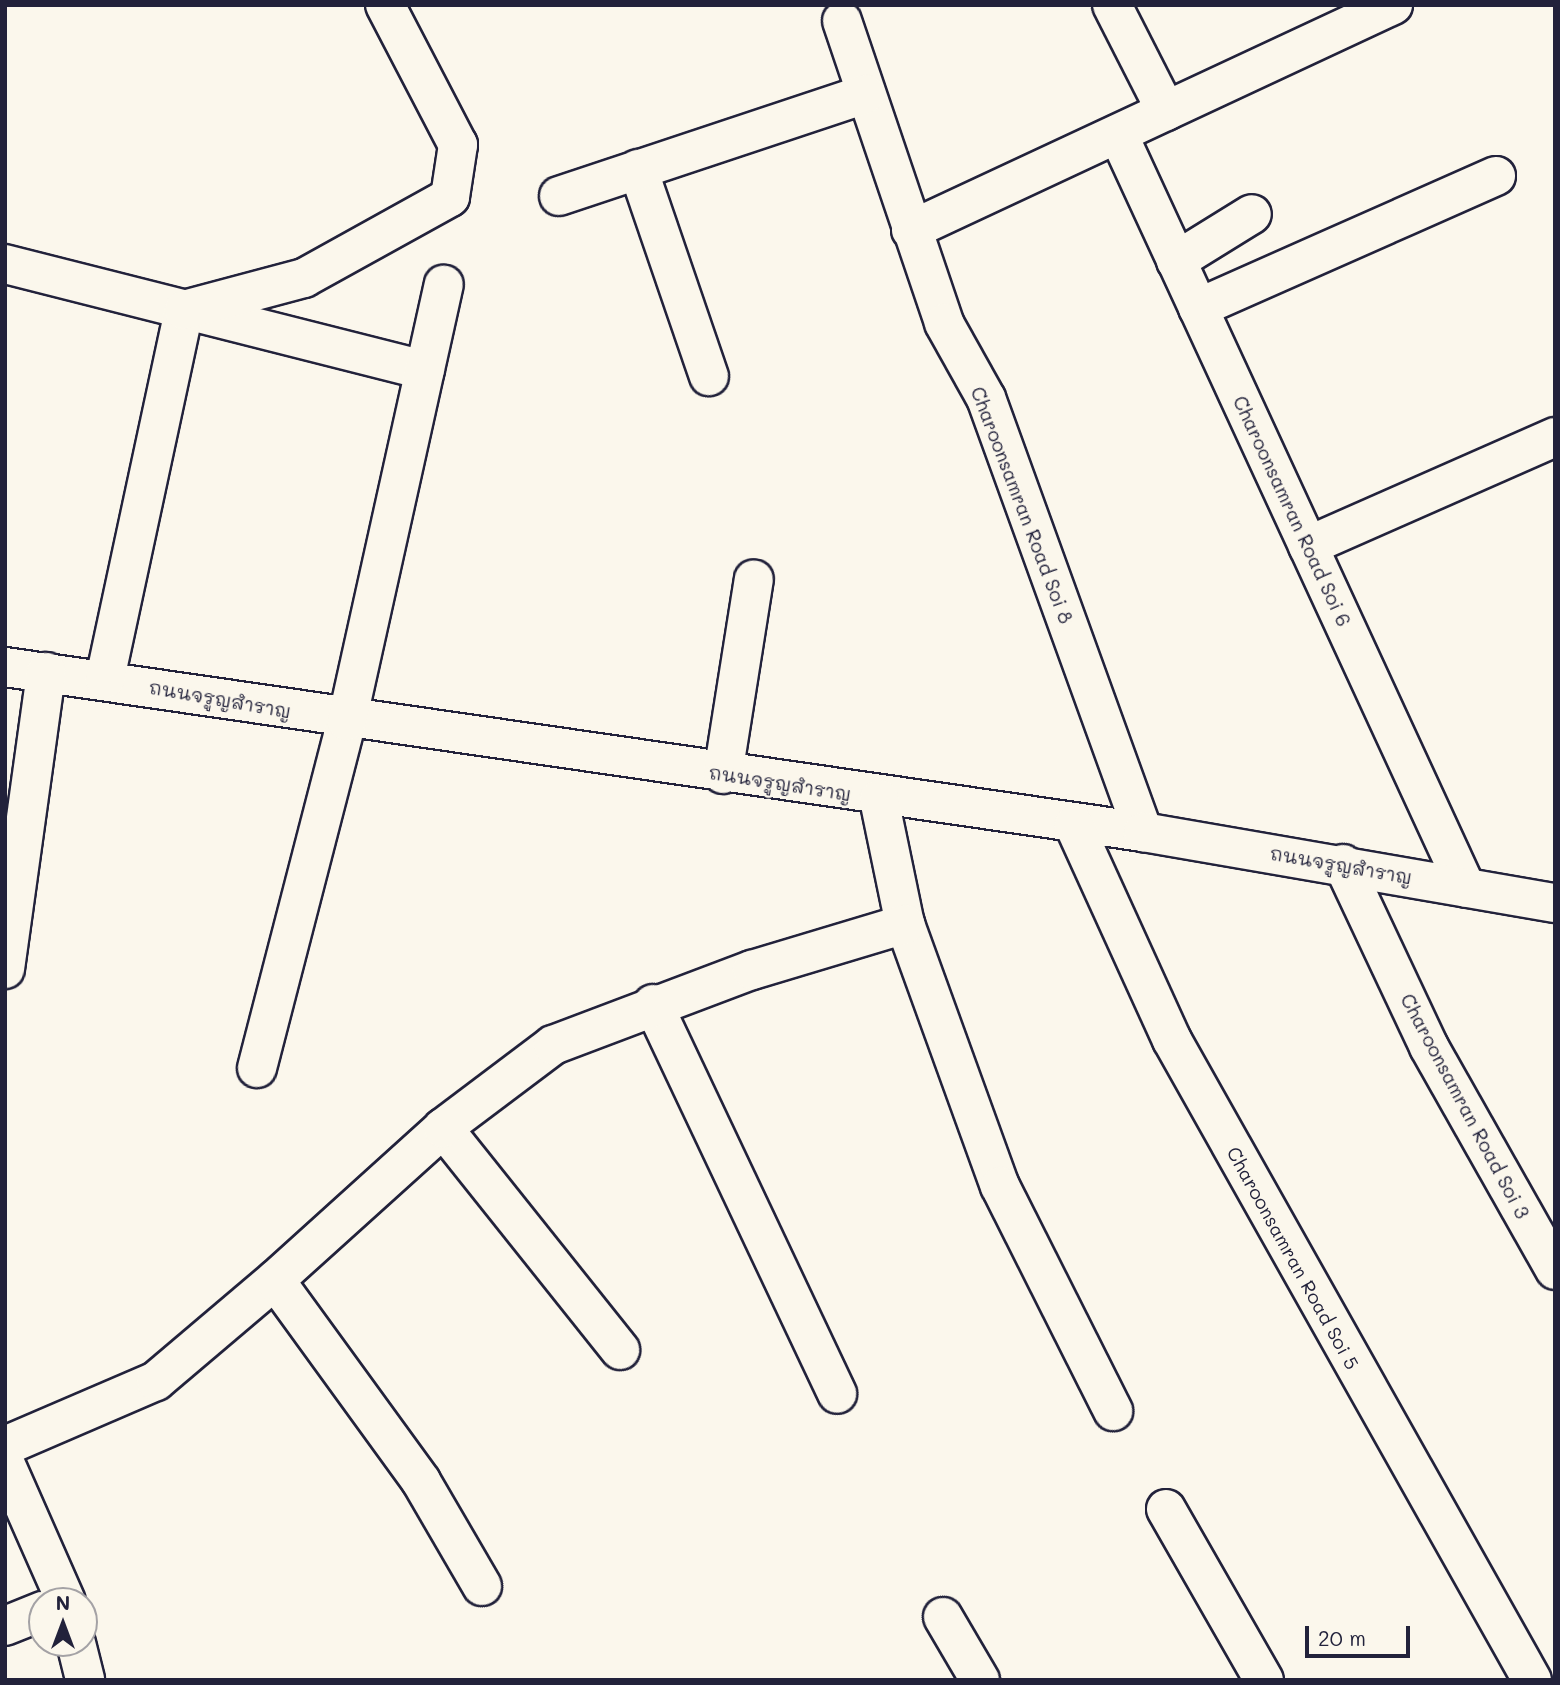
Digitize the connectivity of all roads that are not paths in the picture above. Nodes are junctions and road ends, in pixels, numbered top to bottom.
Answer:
1 (385, 5) edge
2 (1112, 5) edge
3 (1393, 5) edge
4 (842, 21) dead end
5 (866, 94) junction
6 (1166, 111) junction
7 (1118, 134) junction
8 (638, 169) junction
9 (1496, 176) dead end
10 (559, 196) dead end
11 (1252, 214) dead end
12 (911, 230) junction
13 (1176, 261) junction
14 (5, 264) edge
15 (444, 285) dead end
16 (1198, 308) junction
17 (184, 310) junction
18 (425, 370) junction
19 (709, 376) dead end
20 (1555, 437) edge
21 (1308, 546) junction
22 (754, 579) dead end
23 (5, 667) edge
24 (46, 672) junction
25 (105, 679) junction
26 (347, 721) junction
27 (723, 774) junction
28 (879, 799) junction
29 (1074, 825) junction
30 (1143, 832) junction
31 (1343, 864) junction
32 (1466, 888) junction
33 (1555, 903) edge
34 (905, 924) junction
35 (5, 969) edge
36 (653, 1004) junction
37 (257, 1068) dead end
38 (443, 1128) junction
39 (1555, 1270) edge
40 (275, 1280) junction
41 (620, 1350) dead end
42 (837, 1394) dead end
43 (1113, 1412) dead end
44 (5, 1446) edge
45 (5, 1463) edge
46 (1166, 1509) dead end
47 (482, 1586) dead end
48 (60, 1587) edge
49 (28, 1617) edge
50 (943, 1617) dead end
51 (5, 1626) edge
52 (79, 1657) edge
53 (85, 1680) edge
54 (980, 1680) edge
55 (1264, 1680) edge
56 (1532, 1680) edge

1 - 17 street
2 - 6 street
3 - 6 street
4 - 5 street, Charoonsamran Road Soi 8
5 - 8 street
5 - 12 street, Charoonsamran Road Soi 8
6 - 7 street
7 - 12 street
7 - 13 street, Charoonsamran Road Soi 6
8 - 10 street
8 - 19 street
9 - 16 street
11 - 13 street
12 - 30 street, Charoonsamran Road Soi 8
13 - 16 street, Charoonsamran Road Soi 6
14 - 17 street
15 - 18 street
16 - 21 street, Charoonsamran Road Soi 6
17 - 18 street
17 - 25 street
18 - 26 street
20 - 21 street
21 - 32 street, Charoonsamran Road Soi 6
22 - 27 street
23 - 24 street, ถนนจรูญสำราญ
24 - 25 street, ถนนจรูญสำราญ
24 - 35 street
25 - 26 street, ถนนจรูญสำราญ
26 - 27 street, ถนนจรูญสำราญ
26 - 37 street
27 - 28 street, ถนนจรูญสำราญ
28 - 29 street, ถนนจรูญสำราญ
28 - 34 street
29 - 30 street, ถนนจรูญสำราญ
29 - 56 street, Charoonsamran Road Soi 5
30 - 31 street, ถนนจรูญสำราญ
31 - 32 street, ถนนจรูญสำราญ
31 - 39 street, Charoonsamran Road Soi 3
32 - 33 street, ถนนจรูญสำราญ
34 - 36 street
34 - 43 street
36 - 38 street
36 - 42 street
38 - 40 street
38 - 41 street
40 - 44 street
40 - 47 street
45 - 48 street
46 - 55 street
49 - 51 street
50 - 54 street
52 - 53 street

